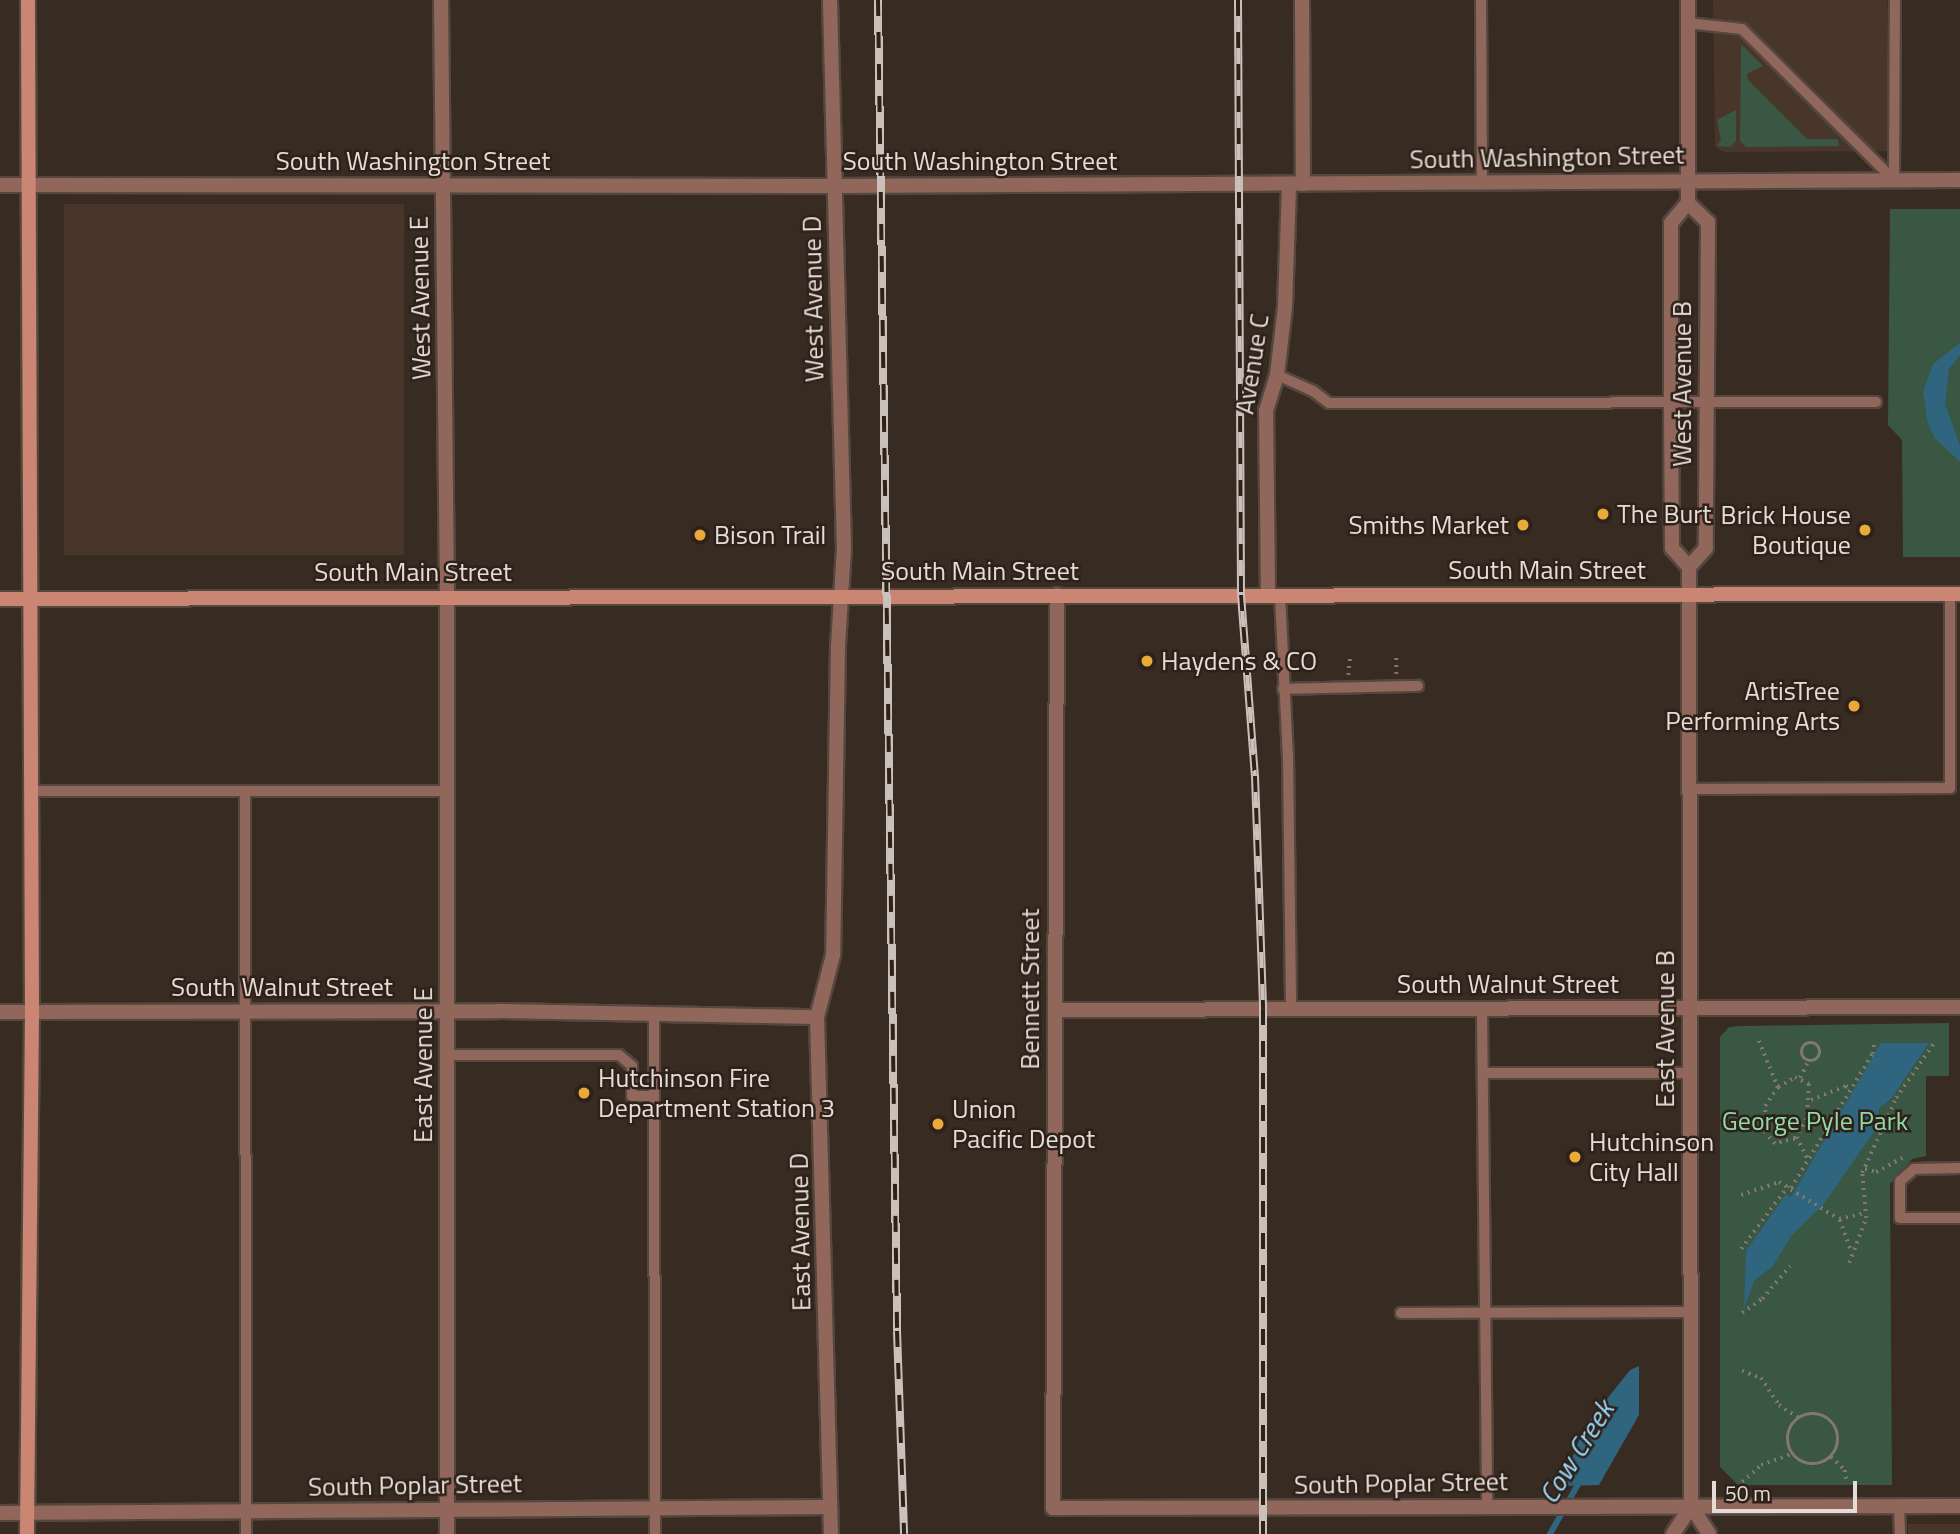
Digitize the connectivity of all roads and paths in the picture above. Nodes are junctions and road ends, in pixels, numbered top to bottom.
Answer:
1 (28, 0) edge
2 (441, 0) edge
3 (830, 0) edge
4 (1302, 0) edge
5 (1481, 0) edge
6 (1688, 0) edge
7 (1895, 0) edge
8 (1688, 23) junction
9 (1689, 180) junction
10 (1894, 180) junction
11 (1960, 180) edge
12 (1296, 184) junction
13 (1482, 184) junction
14 (0, 185) edge
15 (29, 185) junction
16 (443, 185) junction
17 (835, 186) junction
18 (1688, 203) junction
19 (1278, 375) junction
20 (1876, 402) dead end
21 (1671, 403) junction
22 (1707, 403) junction
23 (1689, 568) junction
24 (1689, 594) junction
25 (1955, 594) edge
26 (1057, 595) junction
27 (1274, 595) junction
28 (447, 596) junction
29 (841, 596) junction
30 (0, 598) edge
31 (30, 598) junction
32 (1418, 686) dead end
33 (1283, 689) junction
34 (1688, 789) junction
35 (32, 791) junction
36 (447, 791) junction
37 (245, 792) junction
38 (1960, 1007) edge
39 (1482, 1008) junction
40 (1690, 1008) junction
41 (1291, 1009) junction
42 (447, 1010) junction
43 (1056, 1010) junction
44 (0, 1012) edge
45 (32, 1012) junction
46 (243, 1012) junction
47 (654, 1012) junction
48 (817, 1017) junction
49 (1875, 1040) dead end
50 (1936, 1040) dead end
51 (1759, 1041) dead end
52 (447, 1055) junction
53 (1808, 1060) junction
54 (1483, 1073) junction
55 (1690, 1073) junction
56 (1800, 1079) junction
57 (1778, 1087) junction
58 (1851, 1089) junction
59 (654, 1096) junction
60 (1811, 1100) junction
61 (1763, 1124) junction
62 (1741, 1130) dead end
63 (1797, 1137) junction
64 (1808, 1160) junction
65 (1960, 1168) edge
66 (1791, 1188) junction
67 (1741, 1195) dead end
68 (1866, 1213) junction
69 (1960, 1218) edge
70 (1839, 1219) junction
71 (1741, 1249) dead end
72 (1851, 1250) junction
73 (1849, 1263) dead end
74 (1790, 1266) dead end
75 (1690, 1312) junction
76 (1401, 1313) dead end
77 (1486, 1313) junction
78 (1742, 1313) dead end
79 (1742, 1370) dead end
80 (1798, 1418) junction
81 (1792, 1454) junction
82 (1831, 1457) junction
83 (1742, 1482) dead end
84 (1847, 1483) dead end
85 (1899, 1505) junction
86 (655, 1506) junction
87 (1691, 1506) junction
88 (1960, 1506) edge
89 (830, 1507) junction
90 (1487, 1507) junction
91 (1053, 1508) joint
92 (447, 1509) junction
93 (0, 1513) edge
94 (27, 1513) junction
95 (246, 1513) junction
96 (27, 1534) edge
97 (246, 1534) edge
98 (447, 1534) edge
99 (655, 1534) edge
100 (831, 1534) edge
101 (1673, 1534) edge
102 (1709, 1534) edge
103 (1900, 1534) edge

1 - 15 street
2 - 16 street, West Avenue E
3 - 17 street, West Avenue D
4 - 12 street, Avenue C
5 - 13 lane
6 - 8 street, West Avenue B
7 - 10 lane
8 - 9 street, West Avenue B
8 - 10 lane
9 - 10 street, South Washington Street
9 - 13 street, South Washington Street
9 - 18 street, West Avenue B
10 - 11 street, South Washington Street
12 - 13 street, South Washington Street
12 - 17 street, South Washington Street
12 - 19 street, Avenue C
14 - 15 street, South Washington Street
15 - 16 street, South Washington Street
15 - 31 street
16 - 17 street, South Washington Street
16 - 28 street, West Avenue E
17 - 29 street, West Avenue D
18 - 21 street, West Avenue B
18 - 22 street, West Avenue B
19 - 21 lane
19 - 27 street, Avenue C
20 - 22 lane
21 - 22 lane
21 - 23 street, West Avenue B
22 - 23 street, West Avenue B
23 - 24 street
24 - 25 street, South Main Street
24 - 27 street, South Main Street
24 - 34 street, East Avenue B
25 - 34 lane
26 - 27 street, South Main Street
26 - 29 street, South Main Street
26 - 43 street, Bennett Street
27 - 33 lane
28 - 29 street, South Main Street
28 - 31 street, South Main Street
28 - 36 street, East Avenue E
29 - 48 street, East Avenue D
30 - 31 street, South Main Street
31 - 35 street
32 - 33 lane
33 - 41 lane
34 - 40 street, East Avenue B
35 - 37 lane
35 - 45 street
36 - 37 lane
36 - 42 street, East Avenue E
37 - 46 lane
38 - 40 street, South Walnut Street
39 - 40 street, South Walnut Street
39 - 41 street, South Walnut Street
39 - 54 lane
40 - 55 street, East Avenue B
41 - 43 street, South Walnut Street
42 - 46 street, South Walnut Street
42 - 47 street, South Walnut Street
42 - 52 street, East Avenue E
43 - 91 street, Bennett Street
44 - 45 street, South Walnut Street
45 - 46 street, South Walnut Street
45 - 94 street
46 - 95 lane
47 - 48 street, South Walnut Street
47 - 59 lane
48 - 89 street, East Avenue D
49 - 58 path
50 - 68 path
51 - 57 path
52 - 59 lane
52 - 92 street, East Avenue E
53 - 53 path
53 - 56 path
54 - 55 lane
54 - 77 lane
55 - 75 street, East Avenue B
56 - 57 path
56 - 60 path
57 - 61 path
58 - 60 path
58 - 64 path
59 - 86 lane
60 - 63 path
61 - 62 path
61 - 63 path
63 - 64 path
64 - 66 path
65 - 69 lane
66 - 67 path
66 - 70 path
66 - 71 path
68 - 70 path
68 - 72 path
70 - 72 path
72 - 73 path
74 - 78 path
75 - 77 lane
75 - 87 street, East Avenue B
76 - 77 lane
77 - 90 lane
79 - 80 path
80 - 81 path
80 - 82 path
81 - 82 path
81 - 83 path
82 - 84 path
85 - 87 street, South Poplar Street
85 - 88 street, South Poplar Street
85 - 103 lane
86 - 89 street, South Poplar Street
86 - 92 street, South Poplar Street
86 - 99 lane
87 - 90 street, South Poplar Street
87 - 101 street
87 - 102 street
89 - 100 street, East Avenue D
90 - 91 street, South Poplar Street
92 - 95 street, South Poplar Street
92 - 98 street, East Avenue E
93 - 94 street, South Poplar Street
94 - 95 street, South Poplar Street
94 - 96 street
95 - 97 lane

